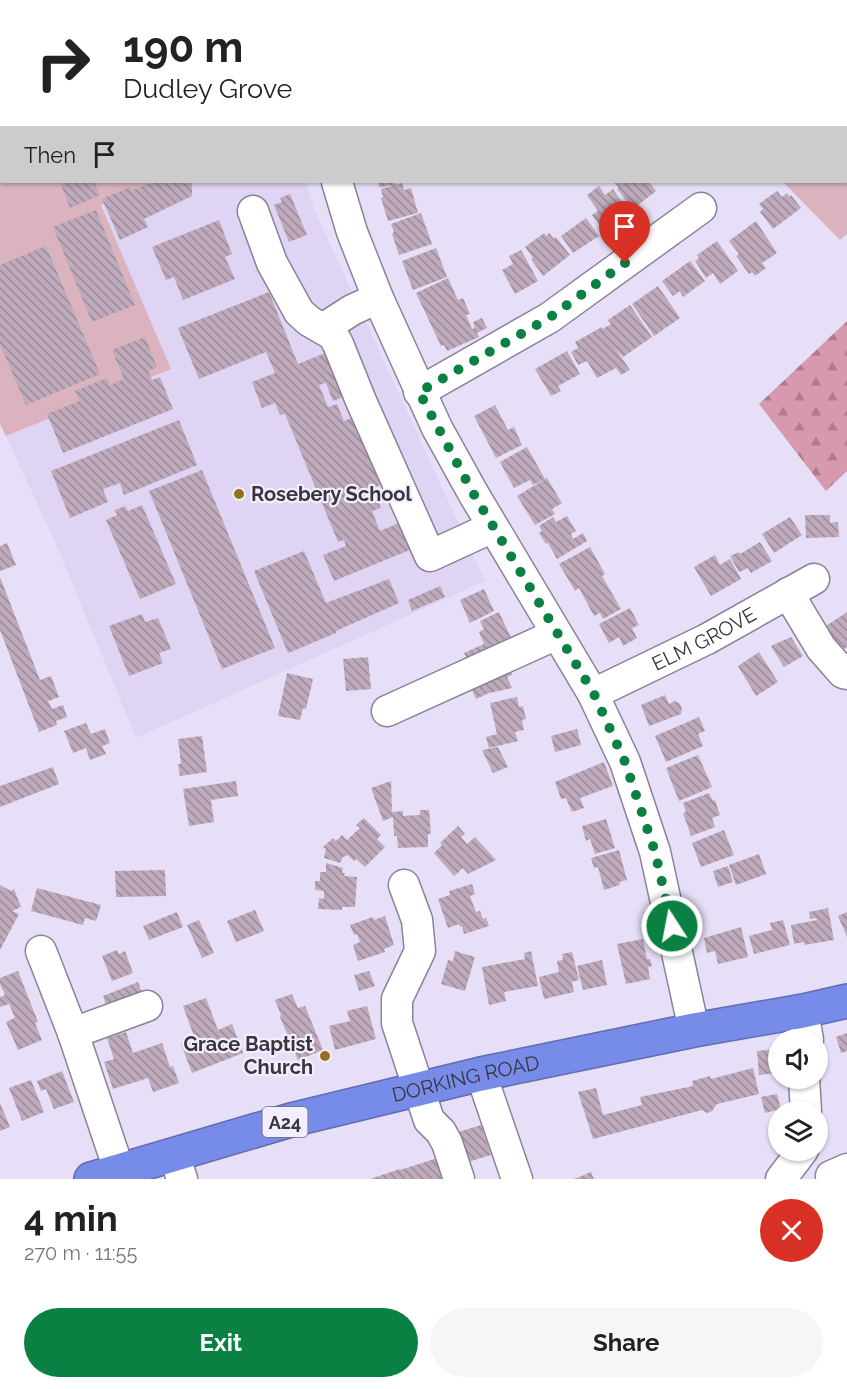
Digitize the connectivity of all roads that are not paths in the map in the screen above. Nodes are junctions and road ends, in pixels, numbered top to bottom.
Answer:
1 (337, 183) edge
2 (701, 208) dead end
3 (253, 211) dead end
4 (378, 298) junction
5 (324, 328) junction
6 (419, 392) junction
7 (494, 527) junction
8 (557, 634) junction
9 (847, 674) edge
10 (594, 694) junction
11 (387, 711) dead end
12 (404, 885) dead end
13 (41, 951) dead end
14 (847, 1001) edge
15 (147, 1006) dead end
16 (805, 1025) edge
17 (694, 1030) junction
18 (73, 1033) junction
19 (481, 1074) junction
20 (420, 1089) junction
21 (795, 1161) edge
22 (178, 1166) edge
23 (105, 1175) edge
24 (459, 1179) edge
25 (517, 1179) edge
26 (781, 1179) edge

1 - 4 street
2 - 6 street
3 - 5 street
4 - 5 street
4 - 6 street
5 - 7 street
6 - 7 street
7 - 8 street
8 - 10 street
8 - 11 street
9 - 10 street, ELM GROVE
10 - 17 street
12 - 20 street
13 - 18 street
14 - 16 highway, DORKING ROAD / A24
15 - 18 street
16 - 17 highway, DORKING ROAD / A24
17 - 19 highway, DORKING ROAD / A24
18 - 23 street
19 - 20 highway, DORKING ROAD / A24
19 - 25 street
20 - 22 highway, DORKING ROAD / A24
20 - 24 street
21 - 26 street
22 - 23 highway, DORKING ROAD / A24

